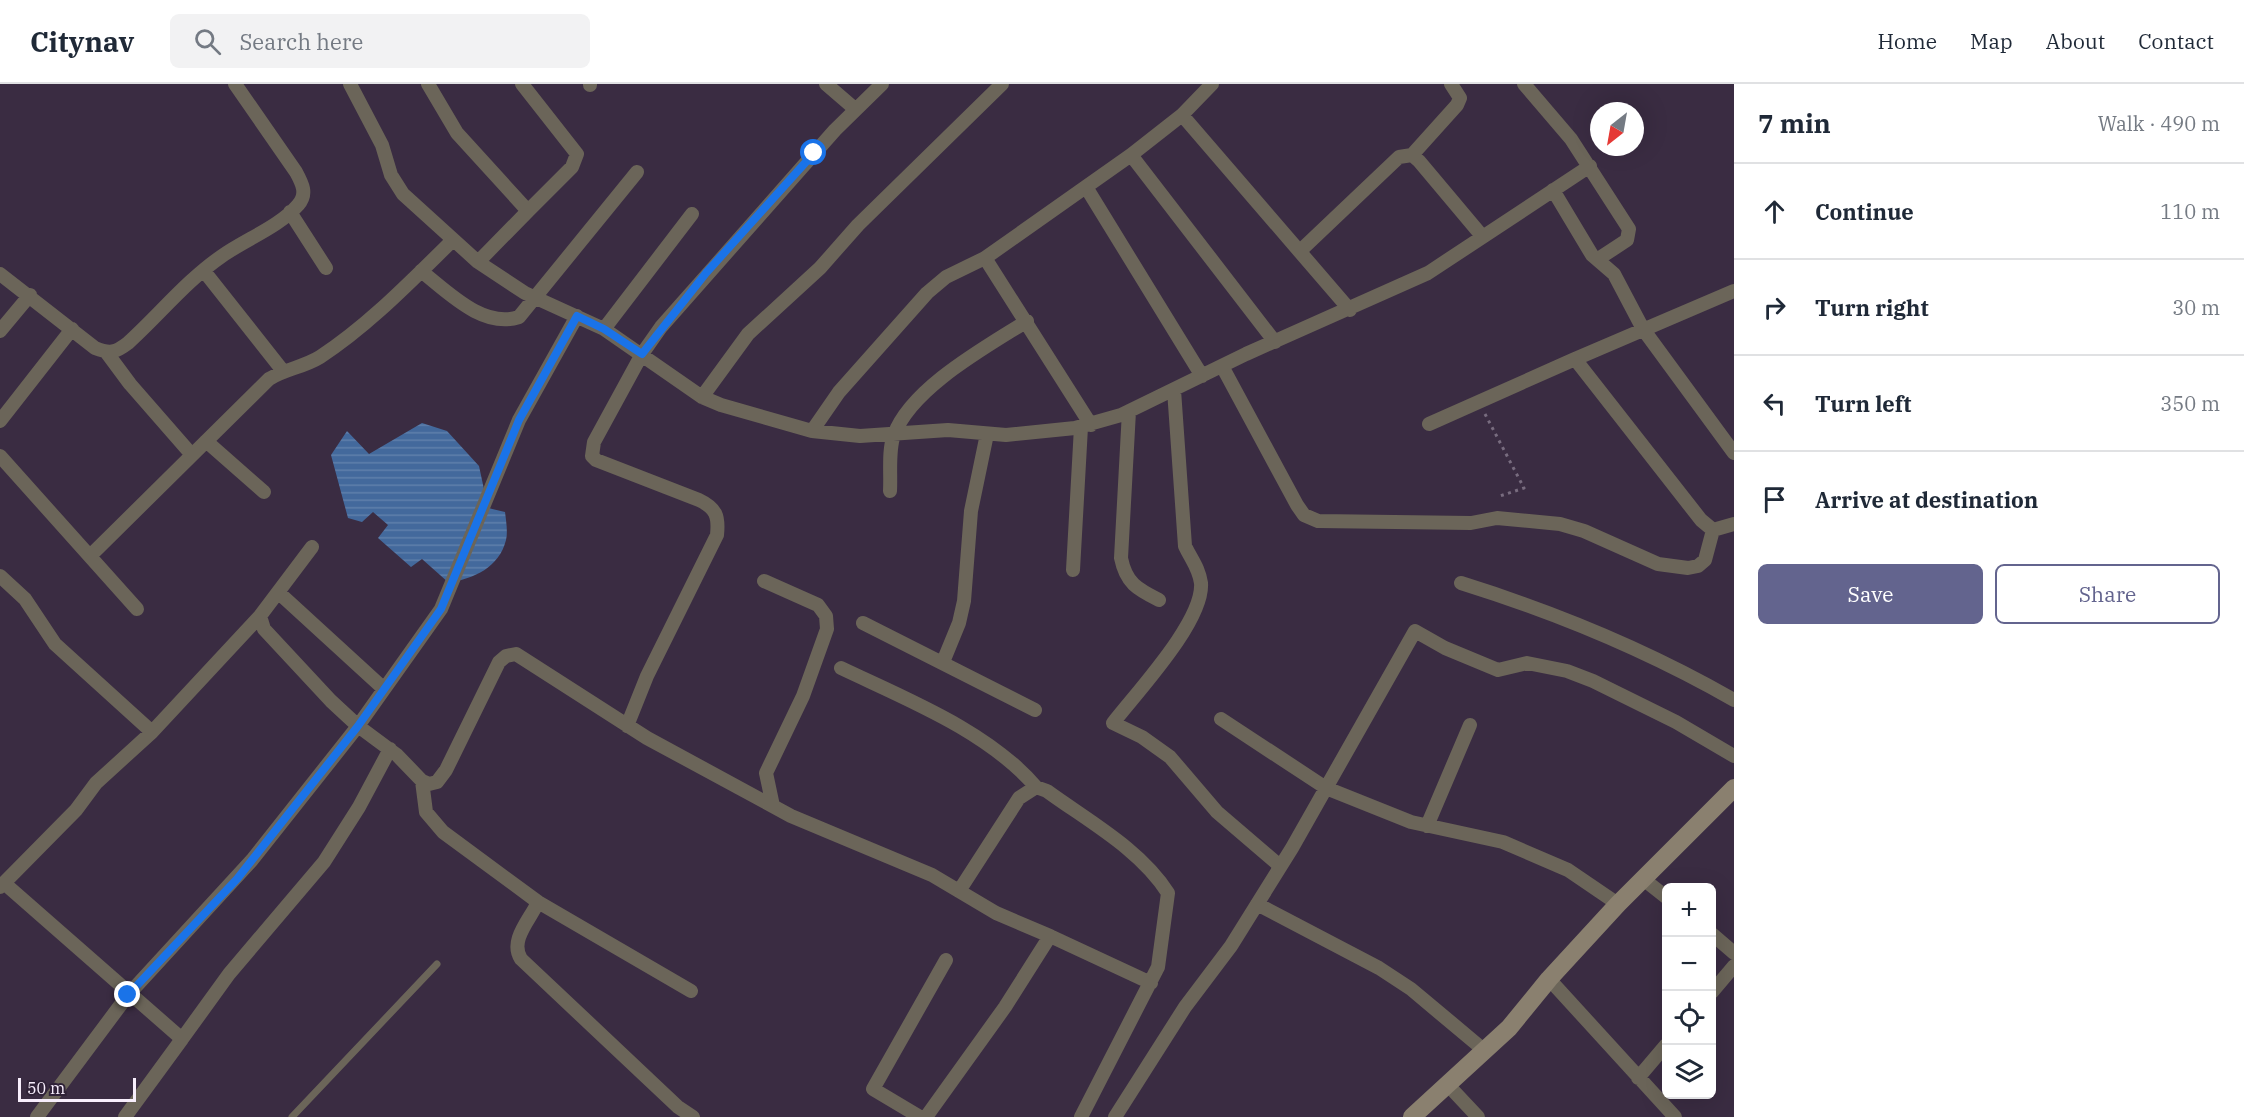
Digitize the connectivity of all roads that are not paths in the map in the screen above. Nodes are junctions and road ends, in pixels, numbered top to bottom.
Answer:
1 (235, 84) edge
2 (350, 84) edge
3 (428, 84) edge
4 (522, 84) edge
5 (826, 84) edge
6 (882, 84) edge
7 (1002, 84) edge
8 (1212, 84) edge
9 (1451, 84) edge
10 (1525, 84) edge
11 (855, 109) junction
12 (1182, 115) junction
13 (1131, 155) junction
14 (1412, 155) junction
15 (1590, 166) junction
16 (637, 172) dead end
17 (1086, 187) junction
18 (1553, 190) junction
19 (528, 211) junction
20 (291, 212) junction
21 (692, 214) dead end
22 (1482, 236) junction
23 (453, 240) junction
24 (1300, 251) junction
25 (986, 258) junction
26 (1598, 260) junction
27 (478, 262) junction
28 (326, 268) dead end
29 (204, 271) junction
30 (421, 271) junction
31 (0, 274) edge
32 (1734, 291) edge
33 (30, 295) junction
34 (537, 298) junction
35 (1350, 310) junction
36 (577, 316) junction
37 (1027, 321) junction
38 (72, 329) junction
39 (604, 329) junction
40 (1643, 330) junction
41 (0, 331) edge
42 (1275, 342) junction
43 (107, 353) junction
44 (642, 354) junction
45 (1575, 359) junction
46 (1222, 366) junction
47 (283, 370) junction
48 (1202, 376) junction
49 (1174, 390) junction
50 (702, 397) junction
51 (1129, 411) junction
52 (0, 421) edge
53 (1429, 424) dead end
54 (1086, 426) junction
55 (812, 431) junction
56 (987, 434) junction
57 (893, 435) junction
58 (206, 441) junction
59 (1734, 453) edge
60 (192, 455) junction
61 (0, 456) edge
62 (890, 491) dead end
63 (264, 492) dead end
64 (1734, 524) edge
65 (1713, 531) junction
66 (312, 547) dead end
67 (90, 556) junction
68 (1073, 570) dead end
69 (0, 576) edge
70 (764, 582) dead end
71 (1461, 583) dead end
72 (278, 592) junction
73 (1159, 600) dead end
74 (137, 609) dead end
75 (260, 616) junction
76 (863, 623) dead end
77 (942, 662) junction
78 (841, 668) dead end
79 (384, 689) junction
80 (1734, 700) edge
81 (1035, 710) dead end
82 (1221, 719) dead end
83 (1470, 725) dead end
84 (358, 726) junction
85 (627, 726) junction
86 (152, 732) junction
87 (390, 749) junction
88 (1734, 756) edge
89 (422, 781) junction
90 (1036, 787) junction
91 (1326, 788) junction
92 (1734, 788) edge
93 (773, 806) junction
94 (1426, 826) junction
95 (1280, 866) junction
96 (1642, 878) junction
97 (2, 885) edge
98 (959, 891) junction
99 (1662, 894) edge
100 (538, 902) junction
101 (1257, 904) junction
102 (1618, 904) junction
103 (1050, 936) junction
104 (1715, 937) edge
105 (1734, 953) edge
106 (946, 960) dead end
107 (437, 964) dead end
108 (1734, 966) edge
109 (1549, 979) junction
110 (1151, 983) junction
111 (691, 991) dead end
112 (1713, 991) edge
113 (128, 995) junction
114 (182, 1039) junction
115 (1662, 1050) edge
116 (1485, 1051) junction
117 (1638, 1078) junction
118 (1447, 1084) junction
119 (37, 1117) edge
120 (124, 1117) edge
121 (292, 1117) edge
122 (693, 1117) edge
123 (921, 1117) edge
124 (926, 1117) edge
125 (1081, 1117) edge
126 (1115, 1117) edge
127 (1412, 1117) edge
128 (1478, 1117) edge
129 (1676, 1117) edge

1 - 20 street
2 - 23 street
3 - 19 street
4 - 19 street
5 - 11 street
6 - 11 street
7 - 50 street
8 - 12 street
9 - 14 street
10 - 15 street
11 - 44 street
12 - 13 street
12 - 24 street
13 - 17 street
13 - 42 street
14 - 22 street
14 - 24 street
15 - 18 street
15 - 26 street
16 - 34 street
17 - 25 street
17 - 48 street
18 - 22 street
18 - 26 street
19 - 27 street
20 - 28 street
20 - 29 street
21 - 39 street
22 - 35 street
23 - 27 street
23 - 30 street
24 - 35 street
25 - 37 street
25 - 55 street
26 - 40 street
27 - 34 street
29 - 43 street
29 - 47 street
30 - 34 street
30 - 47 street
31 - 33 street
32 - 40 street
33 - 38 street
33 - 41 street
34 - 36 street
35 - 42 street
36 - 39 street
36 - 79 street
37 - 54 street
37 - 57 street
38 - 43 street
38 - 52 street
39 - 44 street
40 - 45 street
40 - 59 street
42 - 46 street
43 - 60 street
44 - 50 street
44 - 85 street
45 - 53 street
45 - 65 street
46 - 48 street
46 - 65 street
47 - 58 street
48 - 49 street
49 - 51 street
49 - 95 street
50 - 55 street
51 - 54 street
51 - 73 street
54 - 56 street
54 - 68 street
55 - 57 street
56 - 57 street
56 - 77 street
57 - 62 street
58 - 60 street
58 - 63 street
60 - 67 street
61 - 67 street
64 - 65 street
66 - 72 street
67 - 74 street
69 - 86 street
70 - 93 street
71 - 80 street
72 - 75 street
72 - 79 street
75 - 84 street
75 - 86 street
76 - 77 street
77 - 81 street
78 - 90 street
79 - 84 street
82 - 91 street
83 - 94 street
84 - 87 street
84 - 113 street
85 - 89 street
85 - 93 street
86 - 97 street
87 - 89 street
87 - 114 street
88 - 91 street
89 - 100 street
90 - 98 street
90 - 110 street
91 - 94 street
91 - 95 street
92 - 96 street
93 - 98 street
94 - 102 street
95 - 101 street
96 - 99 street
96 - 102 street
97 - 113 street
98 - 103 street
100 - 111 street
100 - 122 street
101 - 116 street
101 - 126 street
102 - 109 street
103 - 110 street
103 - 124 street
104 - 105 street
106 - 123 street
107 - 121 lane
108 - 112 street
109 - 116 street
109 - 117 street
110 - 125 street
113 - 114 street
113 - 119 street
114 - 120 street
115 - 117 street
116 - 118 street
117 - 129 street
118 - 127 street
118 - 128 street

